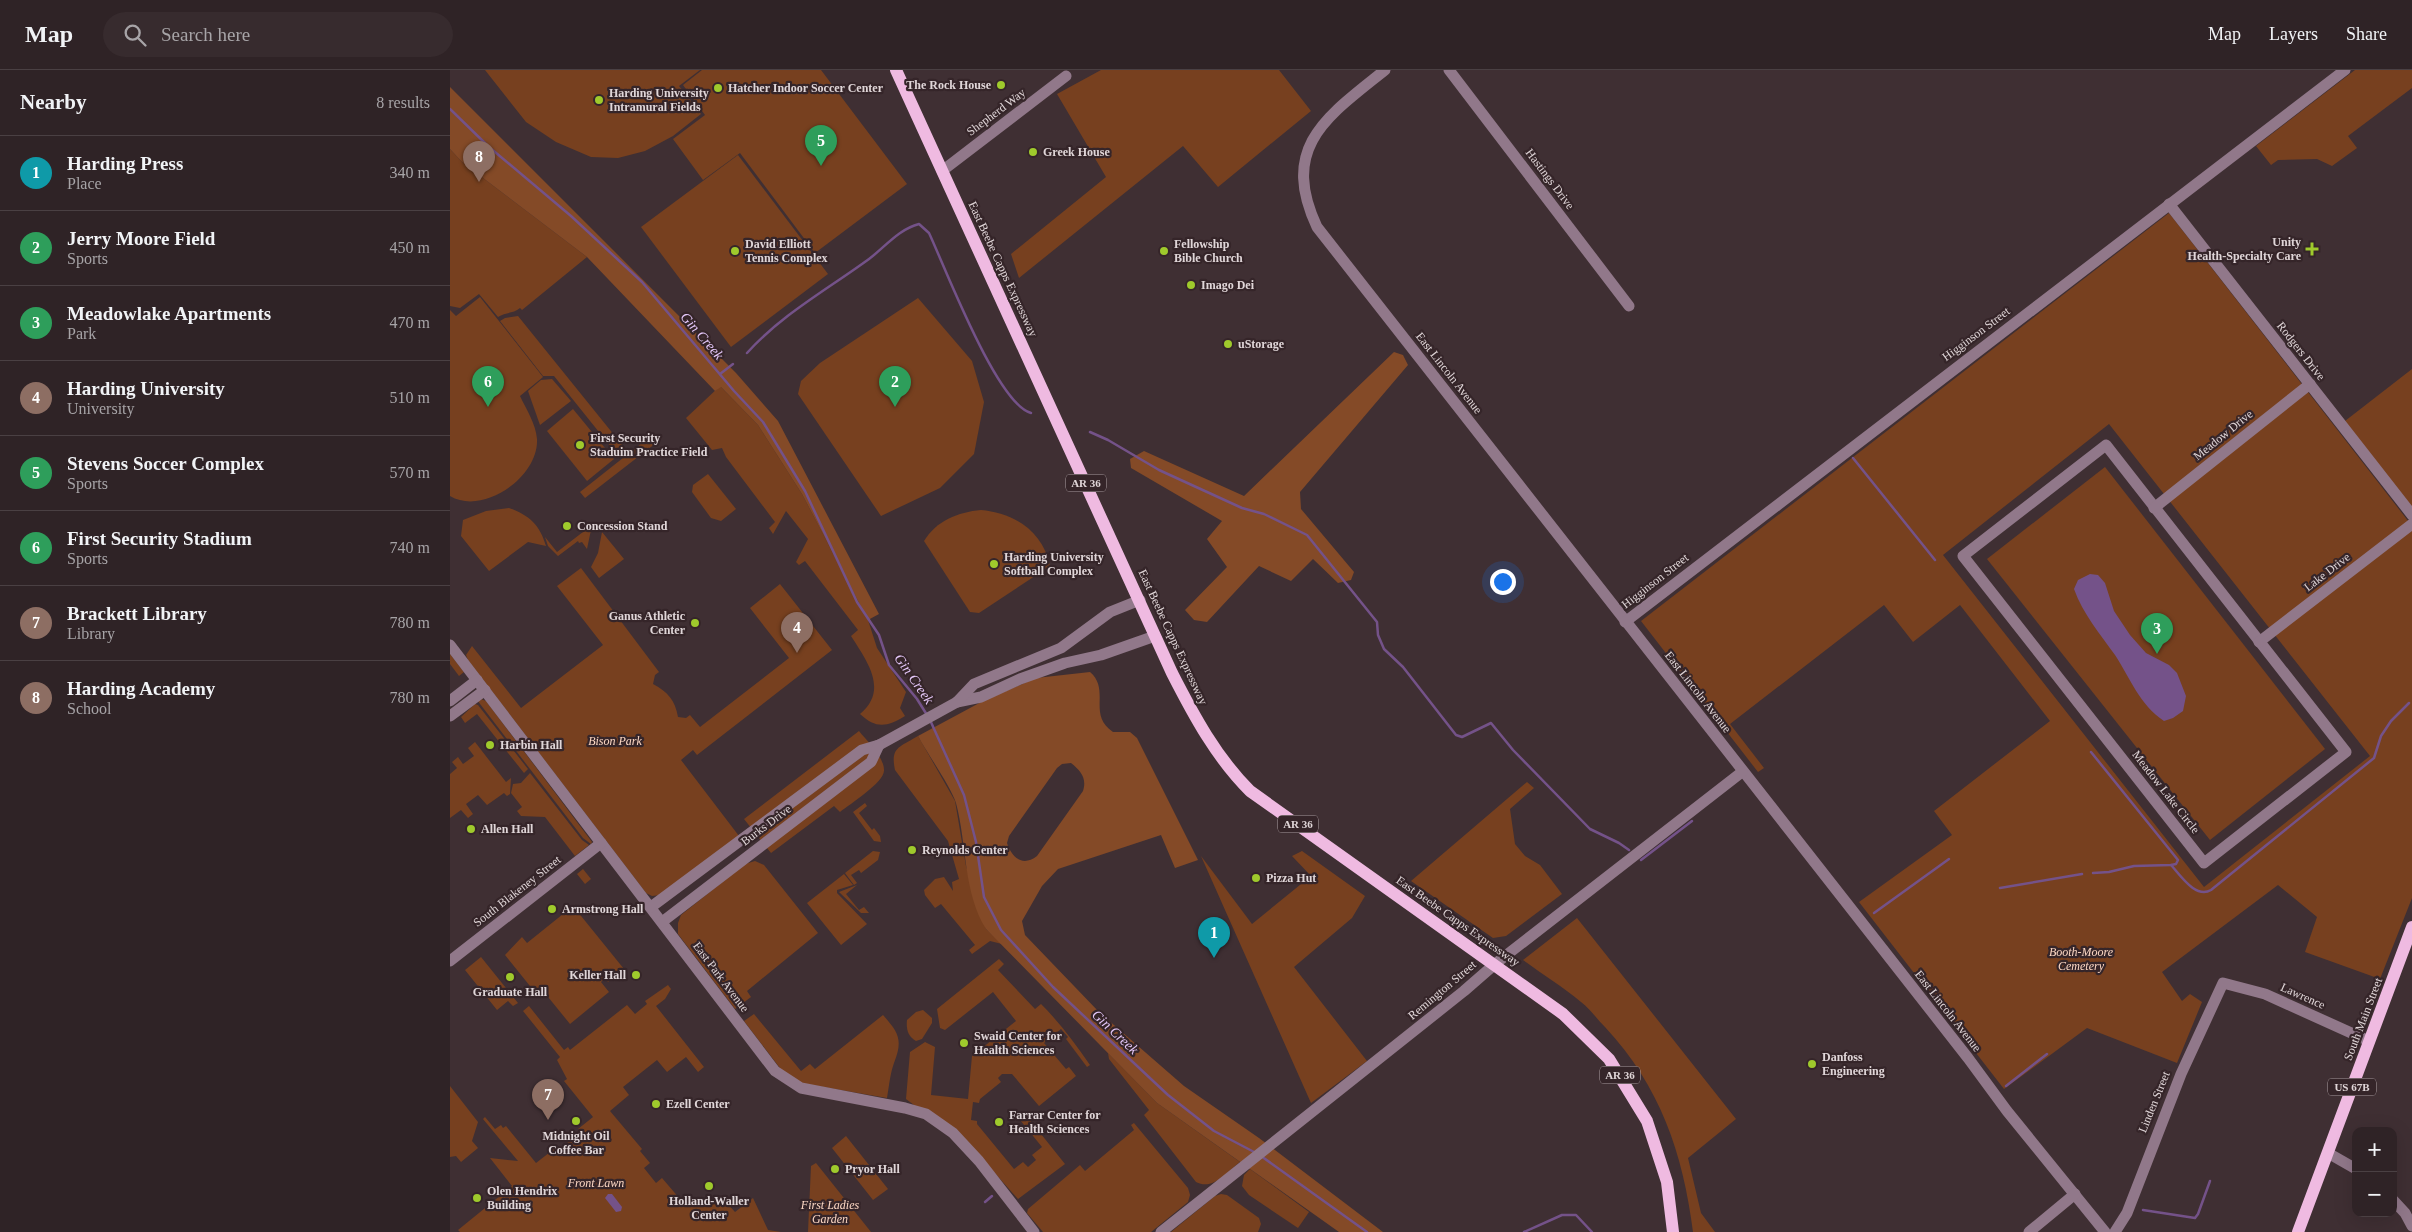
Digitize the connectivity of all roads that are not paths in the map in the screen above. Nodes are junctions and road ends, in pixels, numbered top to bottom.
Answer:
1 (896, 70) edge
2 (1385, 70) edge
3 (1448, 70) edge
4 (2345, 70) edge
5 (1066, 76) dead end
6 (942, 171) junction
7 (2169, 204) junction
8 (1629, 306) dead end
9 (2310, 384) junction
10 (2154, 508) junction
11 (2412, 515) edge
12 (2412, 524) edge
13 (1140, 600) junction
14 (1625, 622) junction
15 (1155, 636) junction
16 (2259, 642) junction
17 (450, 645) edge
18 (481, 685) junction
19 (450, 701) edge
20 (957, 702) junction
21 (450, 708) edge
22 (450, 716) edge
23 (879, 745) junction
24 (1742, 772) junction
25 (600, 843) junction
26 (651, 907) junction
27 (662, 922) junction
28 (2412, 927) edge
29 (450, 961) edge
30 (1495, 964) junction
31 (2223, 984) joint
32 (2369, 1041) junction
33 (2328, 1152) junction
34 (2352, 1167) edge
35 (2075, 1194) junction
36 (2397, 1204) edge
37 (2412, 1226) edge
38 (1034, 1232) edge
39 (1162, 1232) edge
40 (1672, 1232) edge
41 (2029, 1232) edge
42 (2106, 1232) edge
43 (2115, 1232) edge
44 (2298, 1232) edge

1 - 6 main road, East Beebe Capps Expressway / AR 36
2 - 14 street, East Lincoln Avenue
3 - 8 street, Hastings Drive
4 - 7 street, Higginson Street
5 - 6 street, Shepherd Way
6 - 13 main road, East Beebe Capps Expressway / AR 36
7 - 9 street, Rodgers Drive
7 - 14 street, Higginson Street
9 - 10 street, Meadow Drive
9 - 11 street, Rodgers Drive
10 - 16 street, Meadow Lake Circle
10 - 16 street, Meadow Lake Circle
12 - 16 street, Lake Drive
13 - 15 main road, East Beebe Capps Expressway / AR 36
13 - 20 street, Burks Drive
14 - 24 street, East Lincoln Avenue
15 - 20 street, Burks Drive
15 - 30 main road, East Beebe Capps Expressway / AR 36
17 - 18 street, East Park Avenue
18 - 19 street
18 - 21 street
18 - 22 street
18 - 25 street, East Park Avenue
20 - 23 street, Burks Drive
23 - 26 street, Burks Drive
23 - 27 street, Burks Drive
24 - 30 street, Remington Street
24 - 35 street, East Lincoln Avenue
25 - 26 street, East Park Avenue
25 - 29 street, South Blakeney Street
26 - 27 street, East Park Avenue
27 - 38 street, East Park Avenue
28 - 32 main road, South Main Street / US 67B
30 - 39 street, Remington Street
30 - 40 main road, East Beebe Capps Expressway / AR 36
31 - 32 street, Lawrence
31 - 43 street, Linden Street
32 - 33 main road, South Main Street / US 67B
33 - 34 street
33 - 44 main road, South Main Street / US 67B
35 - 41 street
35 - 42 street, East Lincoln Avenue
36 - 37 street

